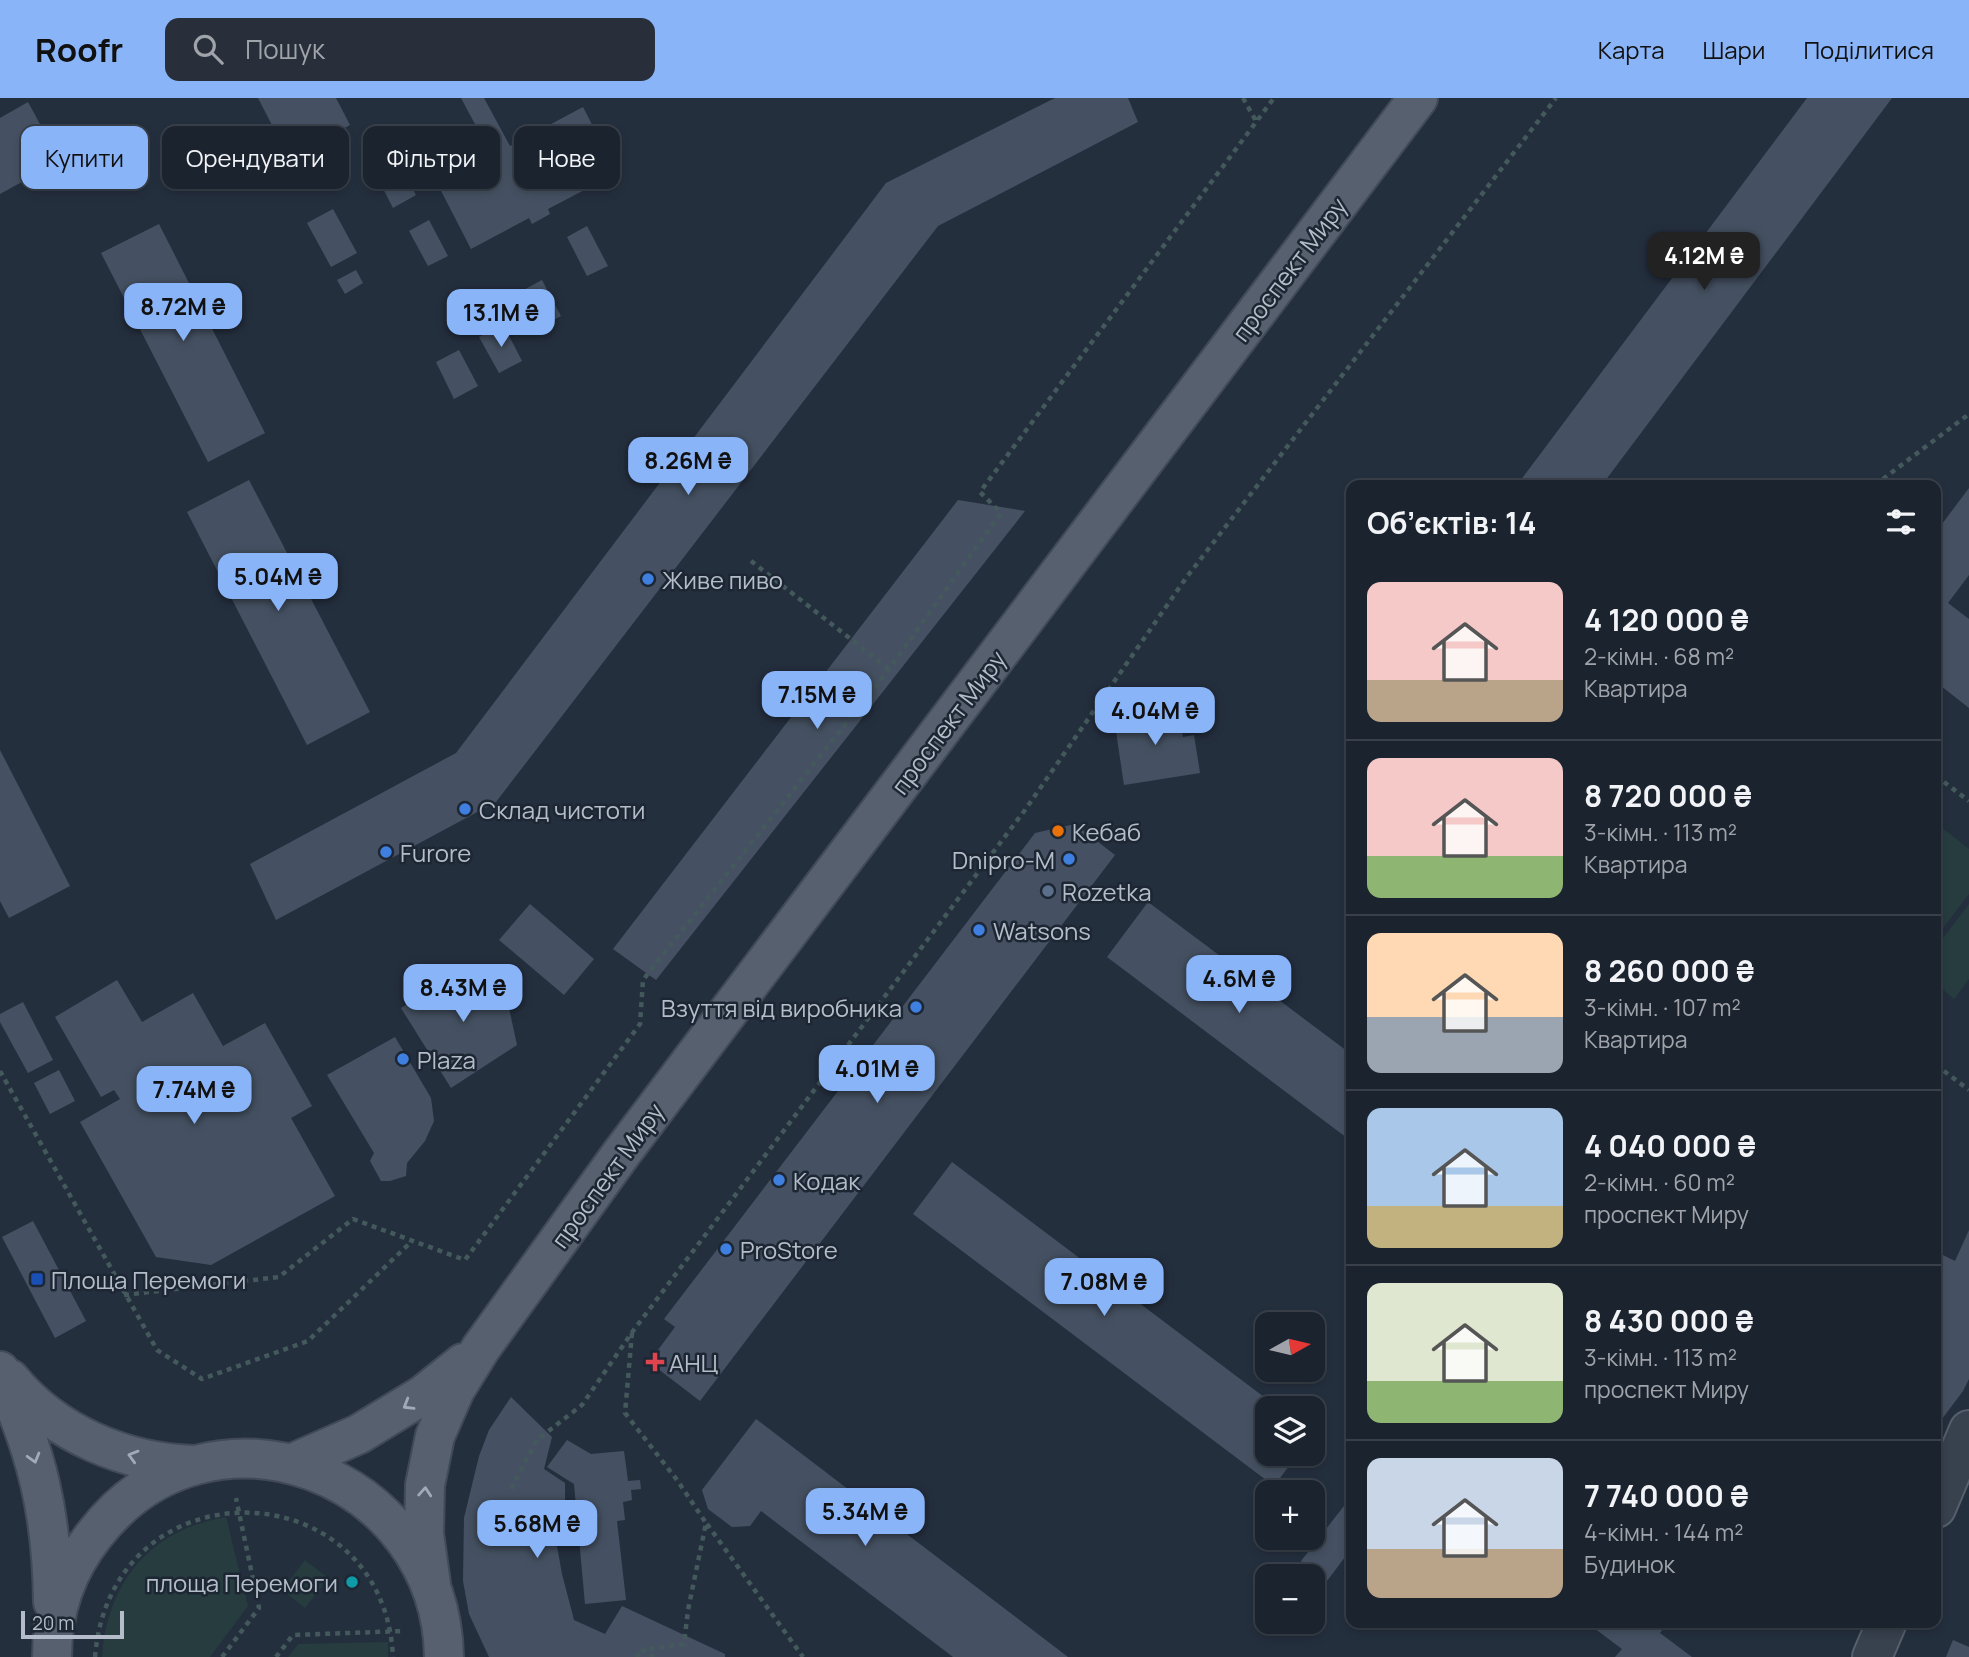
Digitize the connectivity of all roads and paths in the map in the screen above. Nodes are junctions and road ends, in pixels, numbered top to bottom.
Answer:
1 (1243, 98) edge
2 (1273, 98) edge
3 (1418, 98) edge
4 (1556, 98) edge
5 (1256, 121) junction
6 (1969, 414) edge
7 (1882, 480) edge
8 (751, 561) dead end
9 (889, 669) junction
10 (1941, 780) edge
11 (1969, 801) edge
12 (1941, 1069) edge
13 (0, 1071) edge
14 (1969, 1090) edge
15 (412, 1241) junction
16 (124, 1295) junction
17 (633, 1331) junction
18 (481, 1348) junction
19 (0, 1369) edge
20 (1969, 1430) edge
21 (215, 1463) junction
22 (290, 1464) junction
23 (511, 1489) dead end
24 (1941, 1496) edge
25 (239, 1511) junction
26 (706, 1523) junction
27 (1884, 1628) edge
28 (443, 1629) edge
29 (390, 1632) junction
30 (53, 1641) edge
31 (643, 1650) junction
32 (95, 1657) edge
33 (222, 1657) edge
34 (275, 1657) edge
35 (393, 1657) edge
36 (636, 1657) edge
37 (654, 1657) edge
38 (803, 1657) edge
39 (1872, 1657) edge

1 - 5 path
2 - 5 path
3 - 18 main road, проспект Миру
4 - 17 path
5 - 9 path
6 - 7 path
8 - 9 path
9 - 15 path
10 - 11 path
12 - 14 path
13 - 16 path
15 - 16 path
15 - 16 path
17 - 23 path
17 - 26 path
18 -> 22 main road, проспект Миру
28 -> 18 main road, проспект Миру
21 -> 19 main road
19 -> 30 main road
20 - 24 street
21 - 22 main road
21 - 25 path
21 - 30 main road
22 - 28 main road
25 - 29 path
25 - 32 path
25 - 33 path
26 - 31 path
26 - 38 path
27 - 39 street
28 - 29 path
29 - 34 path
29 - 35 path
31 - 36 path
31 - 37 path

